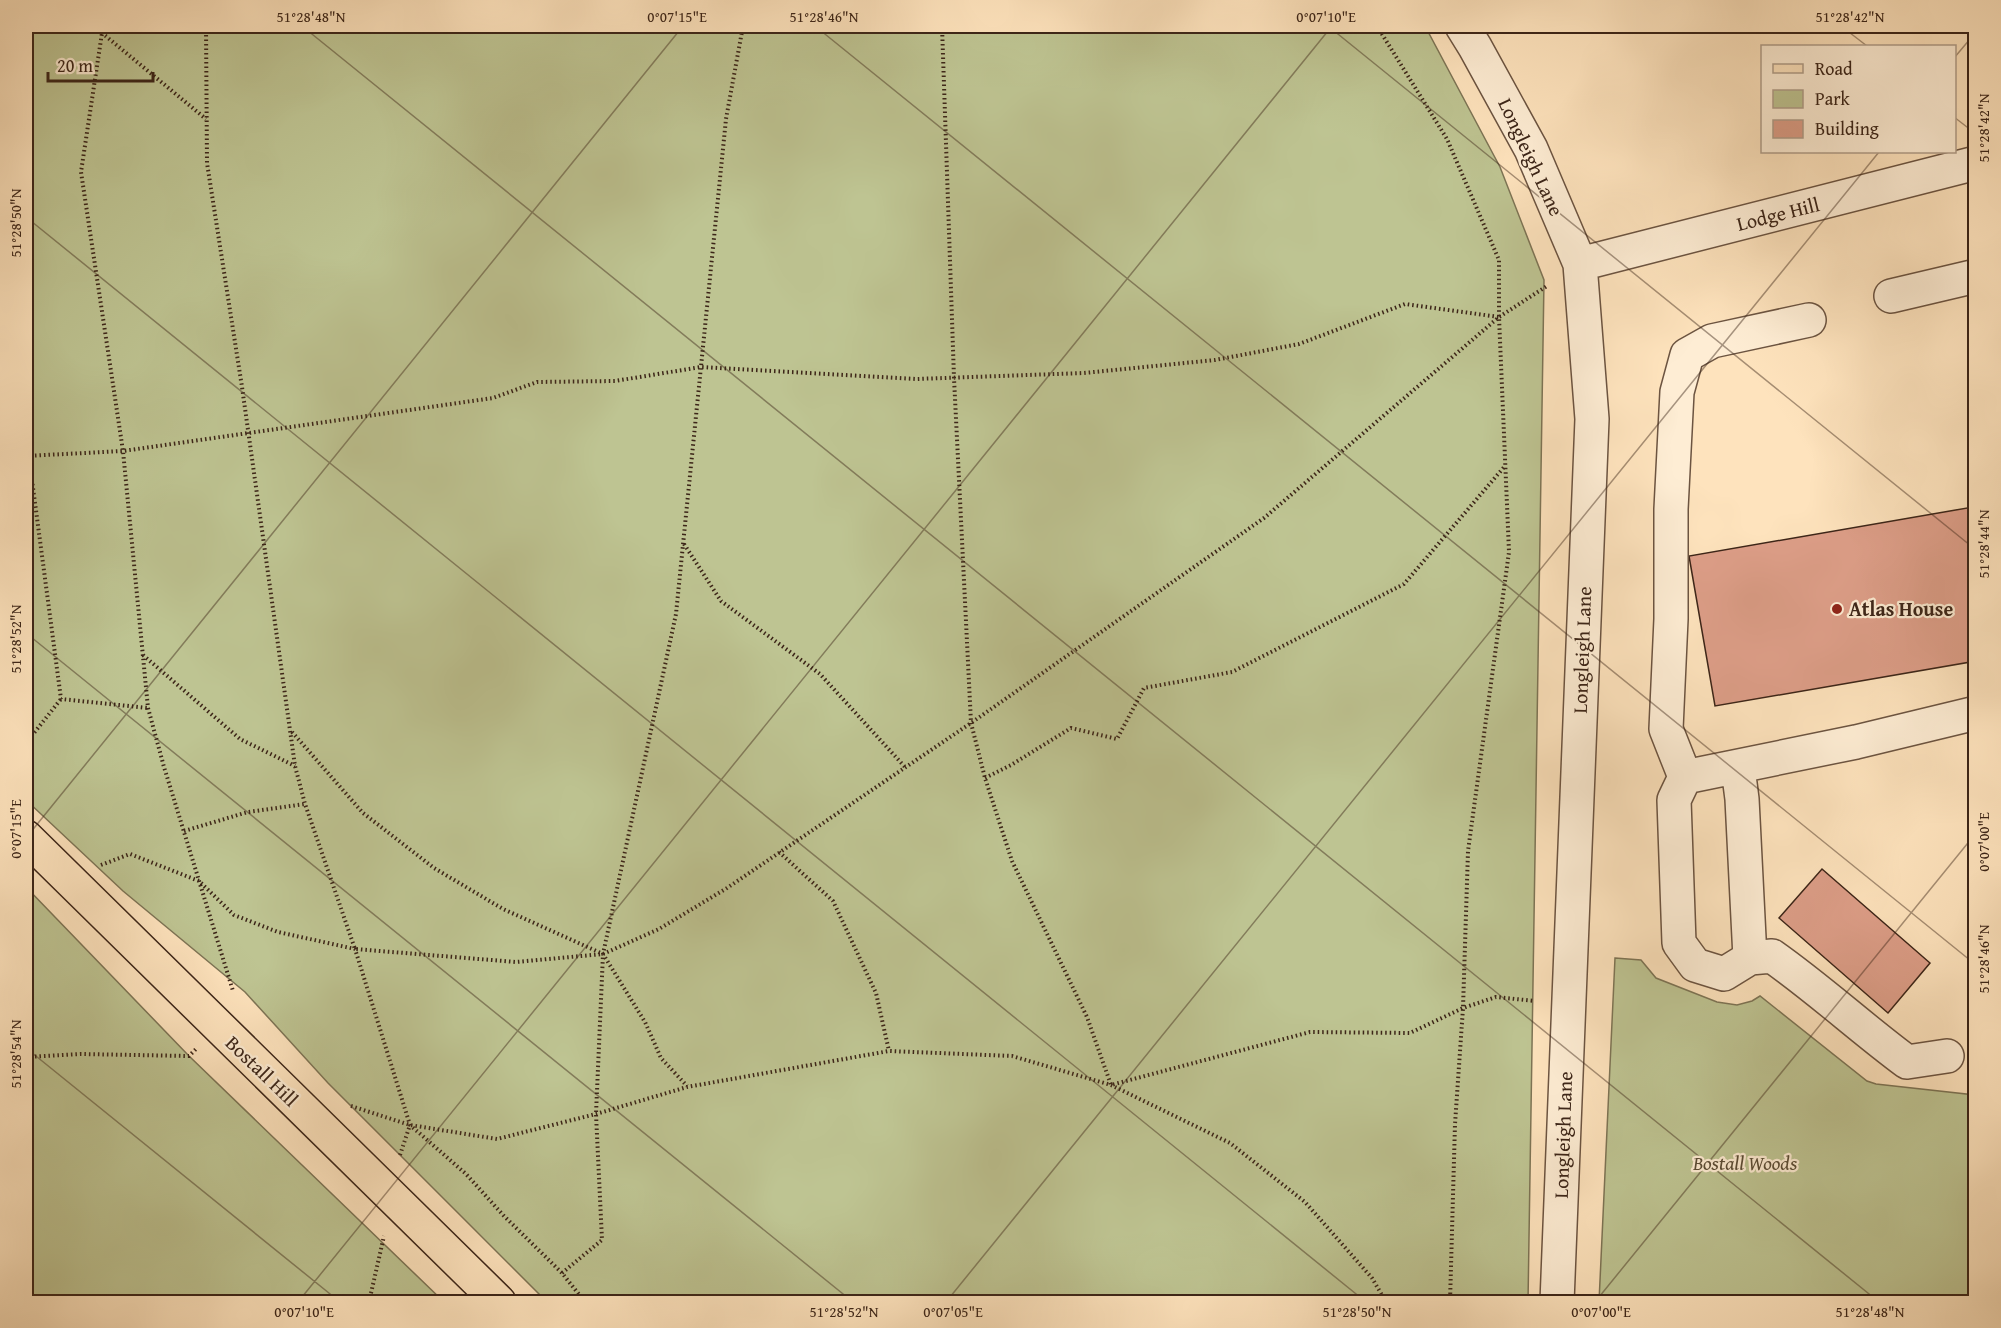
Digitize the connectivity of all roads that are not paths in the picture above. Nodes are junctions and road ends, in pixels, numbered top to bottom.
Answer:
1 (1462, 26) edge
2 (1976, 163) edge
3 (1580, 264) junction
4 (1976, 276) edge
5 (1891, 296) dead end
6 (1809, 320) dead end
7 (1976, 713) edge
8 (1738, 768) junction
9 (1686, 777) junction
10 (26, 837) edge
11 (1750, 958) junction
12 (1947, 1056) dead end
13 (499, 1302) edge
14 (1557, 1302) edge

1 - 3 street, Longleigh Lane
2 - 3 street, Lodge Hill
3 - 14 street, Longleigh Lane
4 - 5 street
6 - 9 street
7 - 8 street
8 - 9 street
8 - 11 street
9 - 11 street
10 - 13 main road, Bostall Hill
11 - 12 street

